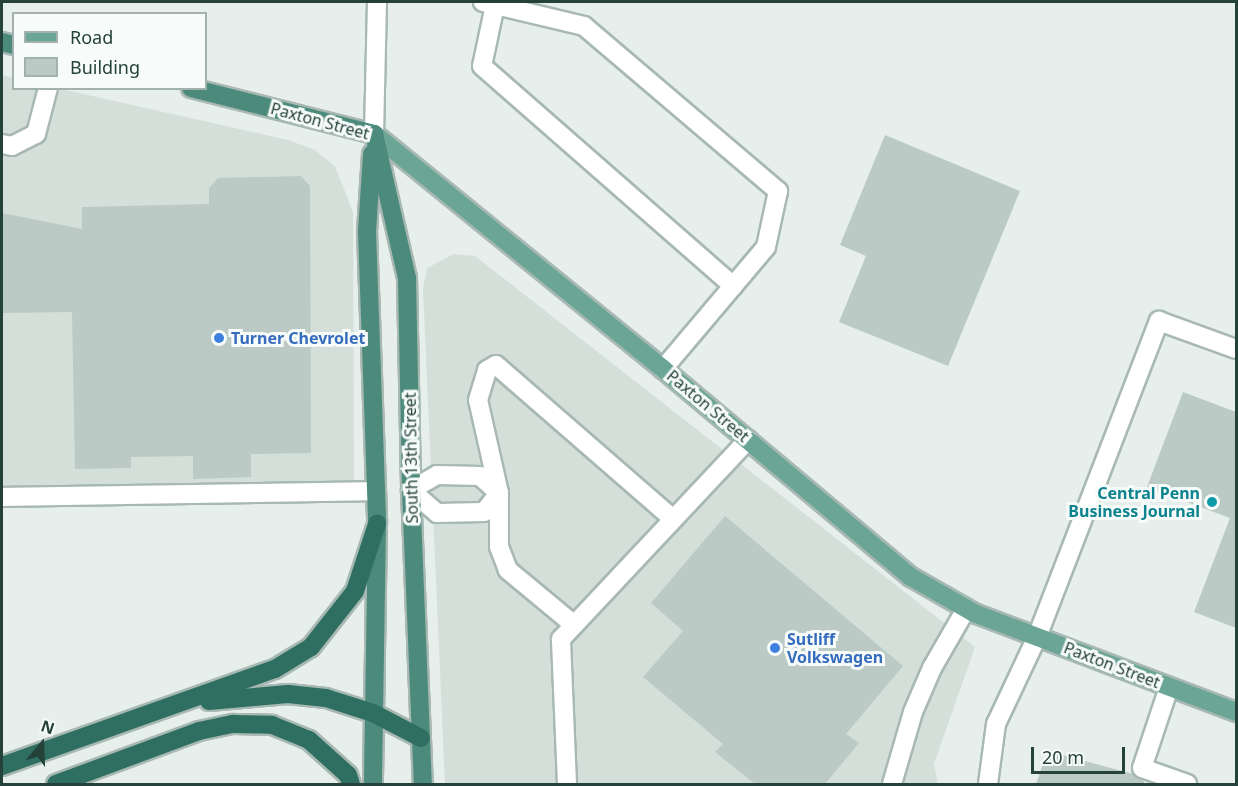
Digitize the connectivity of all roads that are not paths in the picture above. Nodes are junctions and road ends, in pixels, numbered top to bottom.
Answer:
1 (377, 2) edge
2 (489, 3) edge
3 (47, 90) edge
4 (199, 90) edge
5 (374, 134) junction
6 (2, 144) edge
7 (733, 286) junction
8 (1236, 349) edge
9 (663, 369) junction
10 (748, 440) junction
11 (411, 490) junction
12 (376, 491) junction
13 (499, 493) junction
14 (2, 497) edge
15 (671, 518) junction
16 (377, 524) junction
17 (966, 609) junction
18 (573, 624) junction
19 (1037, 637) junction
20 (1169, 687) junction
21 (186, 703) junction
22 (1236, 712) edge
23 (373, 713) junction
24 (422, 738) junction
25 (2, 766) edge
26 (56, 784) edge
27 (351, 784) edge
28 (373, 784) edge
29 (423, 784) edge
30 (567, 784) edge
31 (892, 784) edge
32 (988, 784) edge
33 (1187, 784) edge

1 - 5 main road, South 13th Street
2 - 7 main road
2 - 7 main road
3 - 6 main road
4 - 5 highway, Paxton Street
5 - 9 main road, Paxton Street
5 - 11 highway, South 13th Street
5 - 12 highway, South 13th Street
7 - 9 main road
8 - 19 main road
9 - 10 main road, Paxton Street
10 - 15 main road
10 - 17 main road, Paxton Street
11 - 13 main road
11 - 13 main road
11 - 24 highway, South 13th Street
12 - 14 main road
12 - 16 highway, South 13th Street
13 - 15 main road
13 - 18 main road
15 - 18 main road
16 - 21 highway
16 - 23 highway, South 13th Street
17 - 19 main road, Paxton Street
17 - 31 main road
18 - 30 main road
19 - 20 main road, Paxton Street
19 - 32 main road
20 - 22 main road, Paxton Street
20 - 33 main road
21 - 23 highway
21 - 25 highway
23 - 24 highway
23 - 28 highway, South 13th Street
24 - 29 highway, South 13th Street
26 - 27 highway

